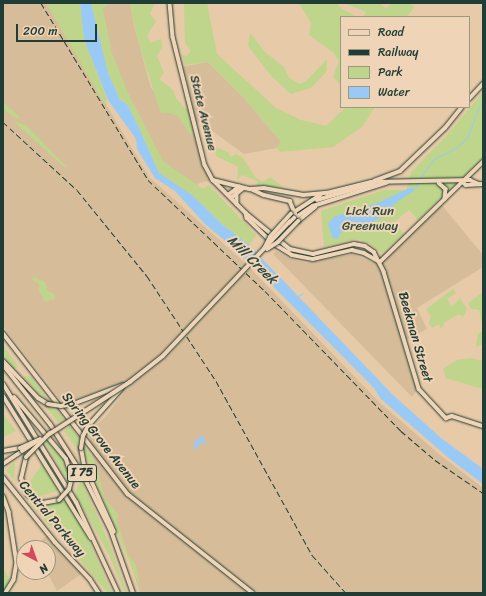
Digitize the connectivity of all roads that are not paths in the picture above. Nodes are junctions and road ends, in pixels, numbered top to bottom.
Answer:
1 (170, 3) edge
2 (483, 84) edge
3 (470, 97) edge
4 (461, 108) edge
5 (483, 162) edge
6 (400, 171) junction
7 (213, 180) junction
8 (370, 182) junction
9 (380, 182) junction
10 (389, 182) junction
11 (403, 182) junction
12 (438, 182) junction
13 (463, 182) junction
14 (481, 184) edge
15 (240, 187) junction
16 (245, 188) junction
17 (250, 189) junction
18 (237, 192) junction
19 (327, 193) junction
20 (230, 197) junction
21 (311, 200) junction
22 (445, 200) junction
23 (318, 203) junction
24 (237, 204) junction
25 (295, 210) junction
26 (295, 216) junction
27 (290, 222) junction
28 (261, 253) junction
29 (380, 262) junction
30 (3, 333) edge
31 (4, 364) edge
32 (130, 382) junction
33 (3, 384) edge
34 (22, 385) junction
35 (8, 391) junction
36 (106, 395) junction
37 (3, 396) edge
38 (3, 402) edge
39 (15, 415) junction
40 (71, 419) junction
41 (483, 426) edge
42 (50, 433) junction
43 (40, 439) joint
44 (21, 449) junction
45 (3, 451) edge
46 (3, 464) edge
47 (3, 477) edge
48 (3, 496) edge
49 (103, 557) junction
50 (126, 571) junction
51 (6, 593) edge
52 (99, 593) edge
53 (118, 593) edge
54 (133, 593) edge
55 (253, 593) edge

1 - 7 main road, State Avenue
2 - 3 main road
4 - 6 main road
5 - 13 main road
6 - 8 main road
6 - 11 main road
7 - 15 main road
7 - 20 main road, State Avenue
8 - 9 main road
8 - 19 main road
9 - 10 main road
9 - 23 main road
10 - 11 main road
10 - 23 main road
11 - 12 main road
12 - 13 main road
12 - 22 main road
13 - 14 main road
13 - 22 main road
15 - 16 main road
15 - 20 main road
16 - 17 main road
16 - 18 main road
17 - 19 main road
17 - 25 main road
18 - 20 main road
18 - 24 main road
19 - 21 main road
20 - 24 main road, State Avenue
21 - 25 main road
21 - 26 main road
22 - 29 main road
23 - 27 main road
23 - 28 main road, bridge
24 - 29 main road, State Avenue
25 - 26 main road
25 - 28 main road, bridge
26 - 27 main road, bridge
26 - 28 main road, bridge
27 - 42 main road, bridge
28 - 32 main road, bridge
29 - 41 main road, Beekman Street
30 - 40 main road, Spring Grove Avenue
31 - 34 highway
32 - 36 highway, bridge
32 - 50 highway, bridge
33 - 35 highway, I 75
34 - 36 highway, bridge
34 - 50 highway, I 75
35 - 42 highway, bridge
35 - 49 highway, I 75
36 - 40 main road
37 - 39 highway
38 - 39 highway
39 - 49 highway
40 - 55 main road, Spring Grove Avenue
42 - 43 main road, bridge
43 - 44 highway, bridge
44 - 45 highway
44 - 46 main road
47 - 52 main road, Central Parkway
48 - 51 main road
49 - 53 highway, I 75
50 - 54 highway, I 75

